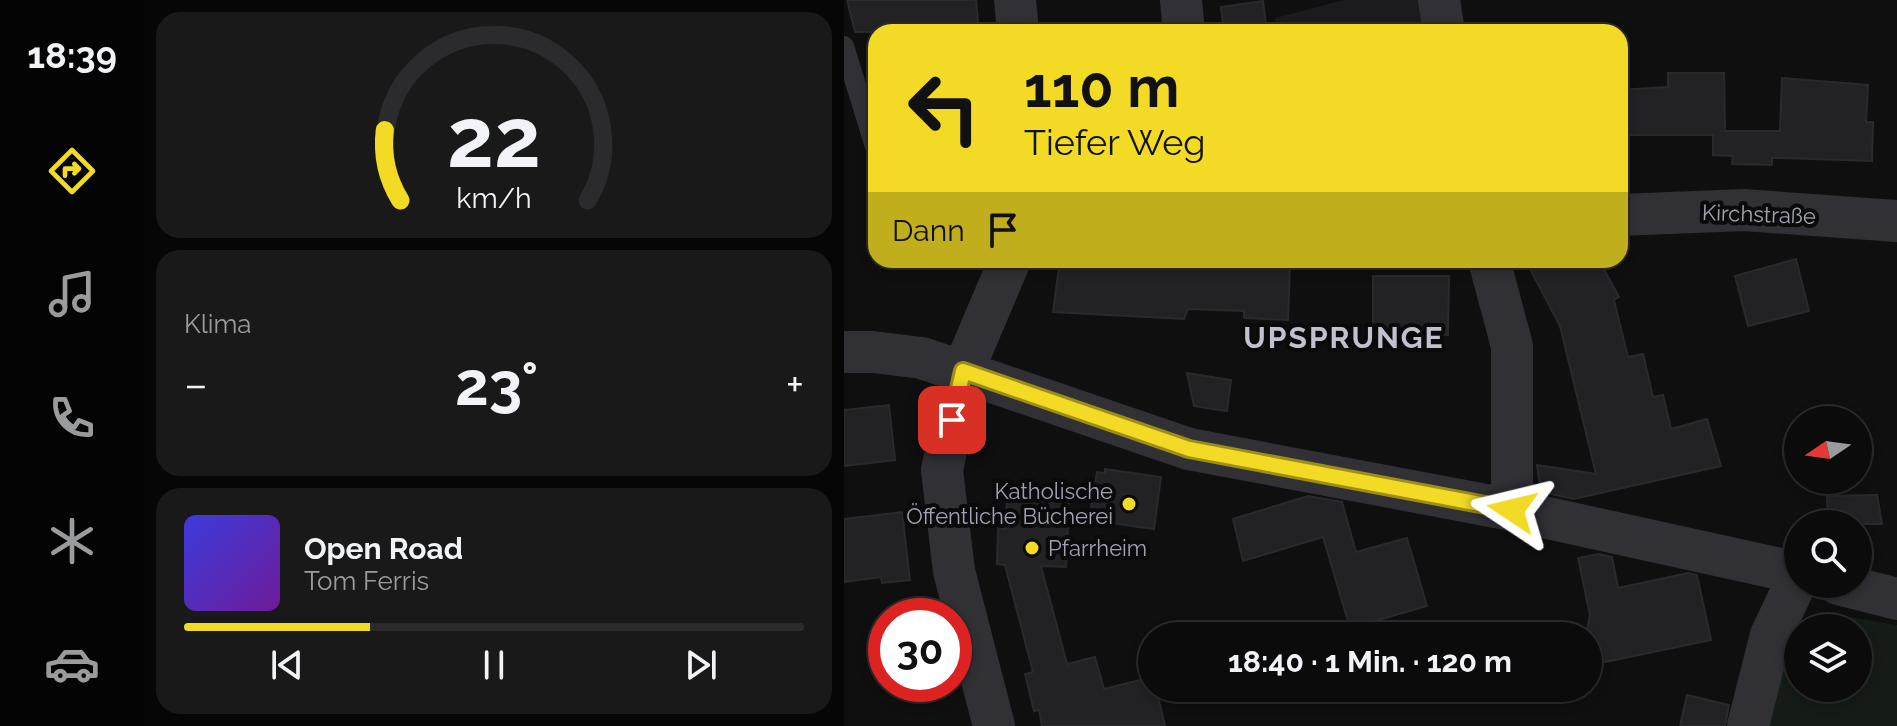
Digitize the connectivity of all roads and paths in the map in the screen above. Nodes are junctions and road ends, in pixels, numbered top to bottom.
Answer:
1 (1015, 0) edge
2 (1181, 0) edge
3 (1439, 0) edge
4 (1017, 24) edge
5 (1183, 24) edge
6 (1443, 24) edge
7 (844, 46) edge
8 (868, 124) edge
9 (1628, 215) edge
10 (1897, 221) edge
11 (1007, 268) edge
12 (1491, 268) edge
13 (844, 352) edge
14 (963, 371) junction
15 (1512, 510) junction
16 (1784, 572) edge
17 (1872, 593) edge
18 (1788, 598) edge
19 (1897, 599) edge
20 (994, 726) edge
21 (1748, 726) edge

1 - 4 street
2 - 5 street
3 - 6 street
7 - 8 lane
9 - 10 street, Kirchstraße
11 - 14 street
12 - 15 street
13 - 14 street
14 - 15 street
14 - 20 street
15 - 16 street
17 - 19 street
18 - 21 street

